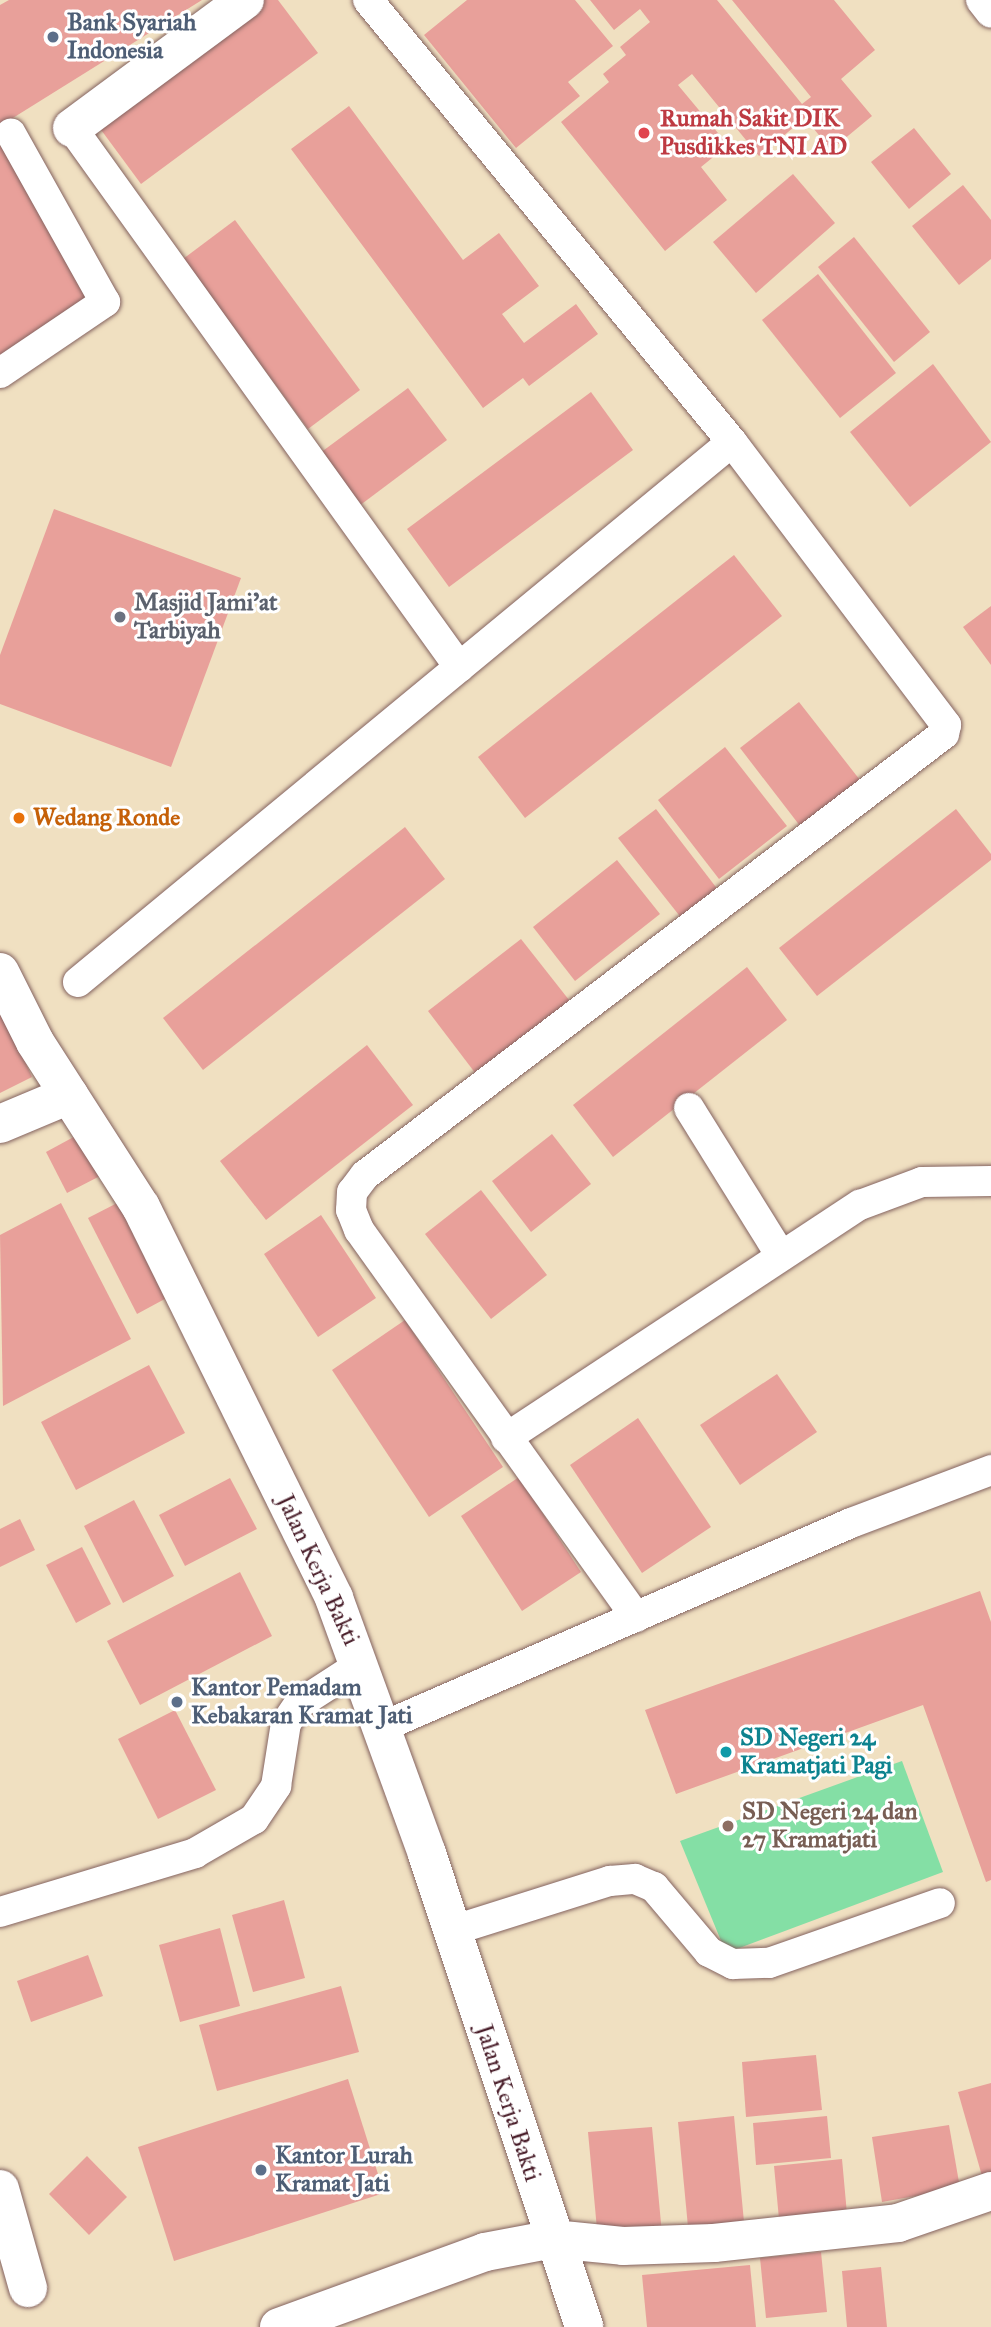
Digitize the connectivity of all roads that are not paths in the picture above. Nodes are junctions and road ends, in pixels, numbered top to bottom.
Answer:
1 (245, 0) edge
2 (368, 0) edge
3 (981, 0) edge
4 (991, 13) edge
5 (72, 128) joint
6 (11, 134) dead end
7 (0, 373) edge
8 (732, 442) junction
9 (459, 667) junction
10 (0, 972) edge
11 (78, 982) dead end
12 (69, 1095) junction
13 (689, 1108) dead end
14 (0, 1124) edge
15 (991, 1181) edge
16 (781, 1256) junction
17 (506, 1438) junction
18 (991, 1470) edge
19 (636, 1617) junction
20 (361, 1664) junction
21 (382, 1727) junction
22 (940, 1903) dead end
23 (0, 1912) edge
24 (452, 1931) junction
25 (0, 2189) edge
26 (991, 2191) edge
27 (553, 2239) junction
28 (28, 2288) dead end
29 (279, 2327) edge
30 (584, 2327) edge

1 - 5 street
2 - 8 lane
3 - 4 lane
5 - 9 lane
6 - 7 lane
8 - 9 lane
8 - 17 lane
9 - 11 lane
10 - 12 street, Jalan Kerja Bakti
12 - 14 street
12 - 20 street, Jalan Kerja Bakti
13 - 16 lane
15 - 16 lane
16 - 17 lane
17 - 19 lane
18 - 19 lane
19 - 21 lane
20 - 21 street, Jalan Kerja Bakti
20 - 23 lane
21 - 24 street, Jalan Kerja Bakti
22 - 24 lane
24 - 27 street, Jalan Kerja Bakti
25 - 28 street
26 - 27 street
27 - 29 street
27 - 30 street, Jalan Kerja Bakti

